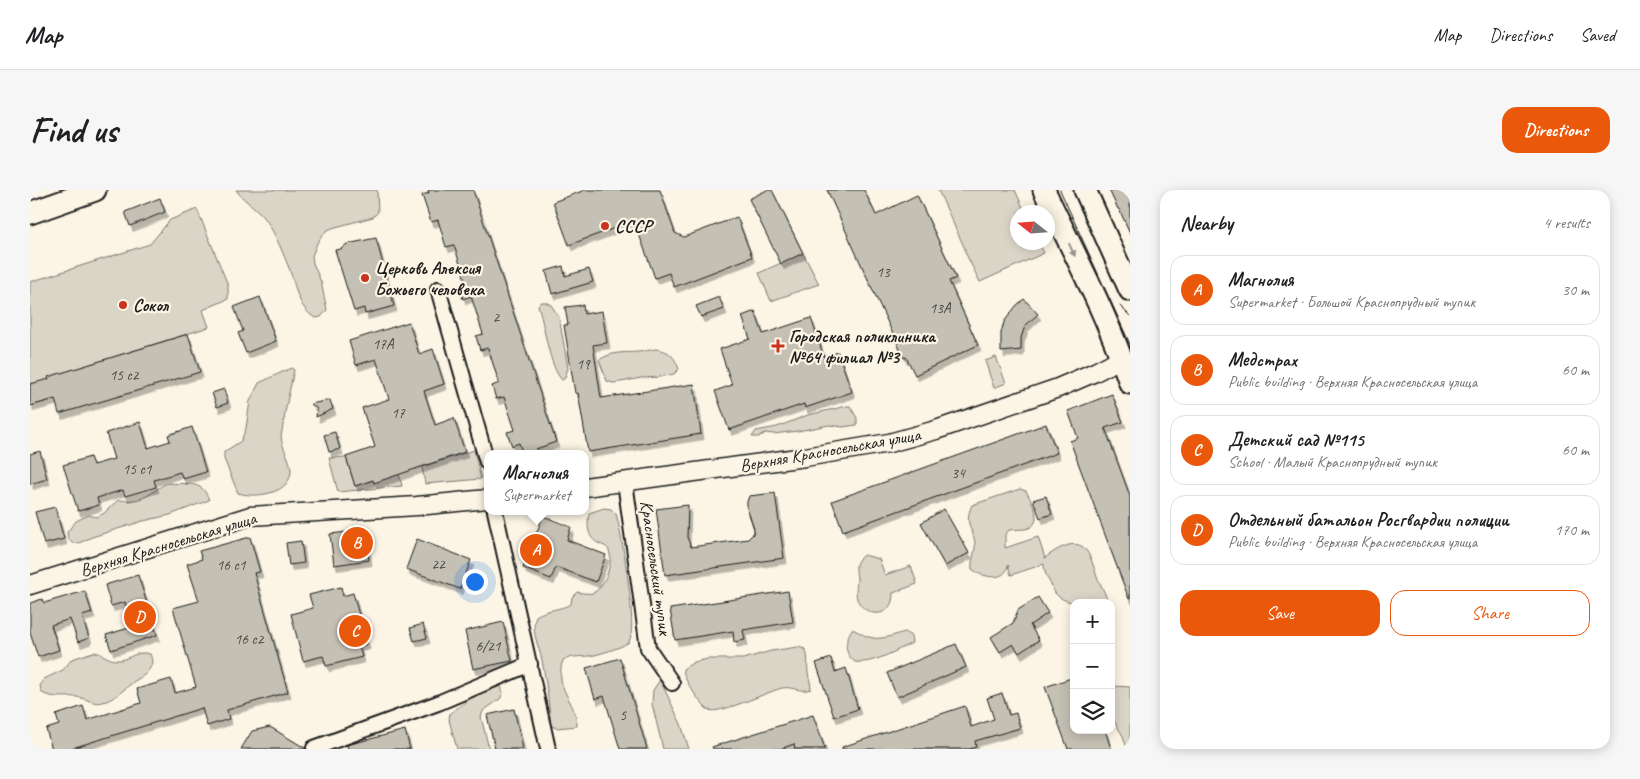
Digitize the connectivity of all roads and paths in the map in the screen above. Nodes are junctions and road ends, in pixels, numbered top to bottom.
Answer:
1 (95, 190) edge
2 (1044, 190) edge
3 (1084, 190) edge
4 (30, 213) edge
5 (438, 290) dead end
6 (1130, 290) edge
7 (1126, 356) edge
8 (1130, 383) edge
9 (484, 451) edge
10 (625, 482) junction
11 (589, 487) edge
12 (484, 499) edge
13 (496, 515) edge
14 (30, 585) edge
15 (530, 664) junction
16 (672, 683) dead end
17 (314, 748) dead end
18 (548, 749) edge

1 - 4 main road
2 -> 7 main road
3 - 6 main road
5 - 9 street
7 - 8 main road
7 - 10 street, Верхняя Красносельская улица
10 - 11 street, Верхняя Красносельская улица
10 - 16 street, Красносельский тупик
12 - 14 street, Верхняя Красносельская улица
13 - 15 street
15 - 17 street
15 - 18 street

